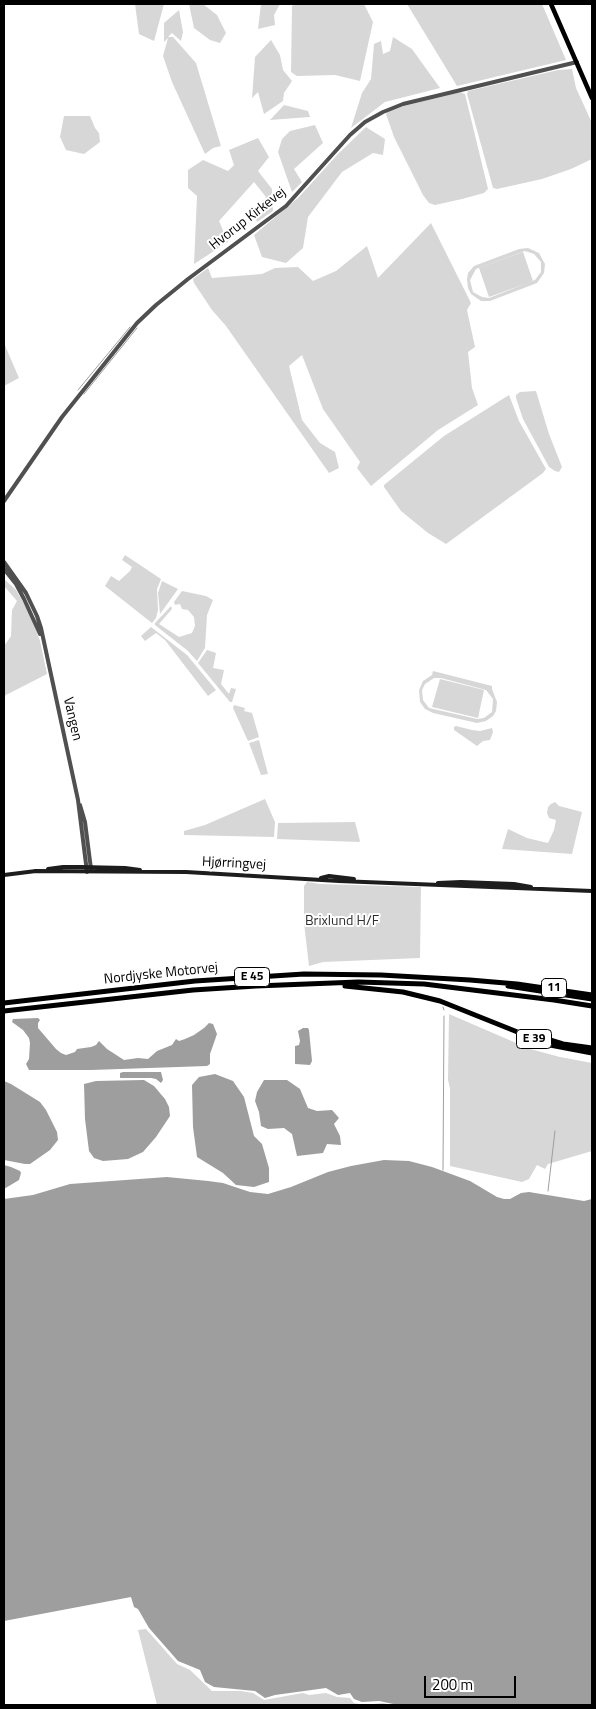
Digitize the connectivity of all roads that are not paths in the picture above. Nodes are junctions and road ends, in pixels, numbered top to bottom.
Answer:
1 (551, 4) edge
2 (576, 62) junction
3 (592, 98) edge
4 (4, 501) edge
5 (4, 562) edge
6 (4, 569) edge
7 (43, 643) junction
8 (88, 869) junction
9 (4, 875) edge
10 (592, 891) edge
11 (470, 980) junction
12 (329, 984) junction
13 (592, 993) edge
14 (592, 999) edge
15 (4, 1001) edge
16 (592, 1006) edge
17 (4, 1012) edge
18 (479, 1016) junction
19 (592, 1048) edge
20 (592, 1053) edge

1 - 2 main road
2 - 3 main road
2 - 4 street, Hvorup Kirkevej
5 - 7 street, Vangen
6 - 7 street, Vangen
7 - 8 street, Vangen
8 - 9 main road, Hjørringvej
8 - 10 main road, Hjørringvej
11 - 13 highway, 11
11 - 14 highway, E 45
11 - 15 highway, Nordjyske Motorvej / E 45
12 - 16 highway, E 45
12 - 17 highway, Nordjyske Motorvej / E 45
12 - 18 highway, E 39
18 - 19 highway
18 - 20 highway, E 39

